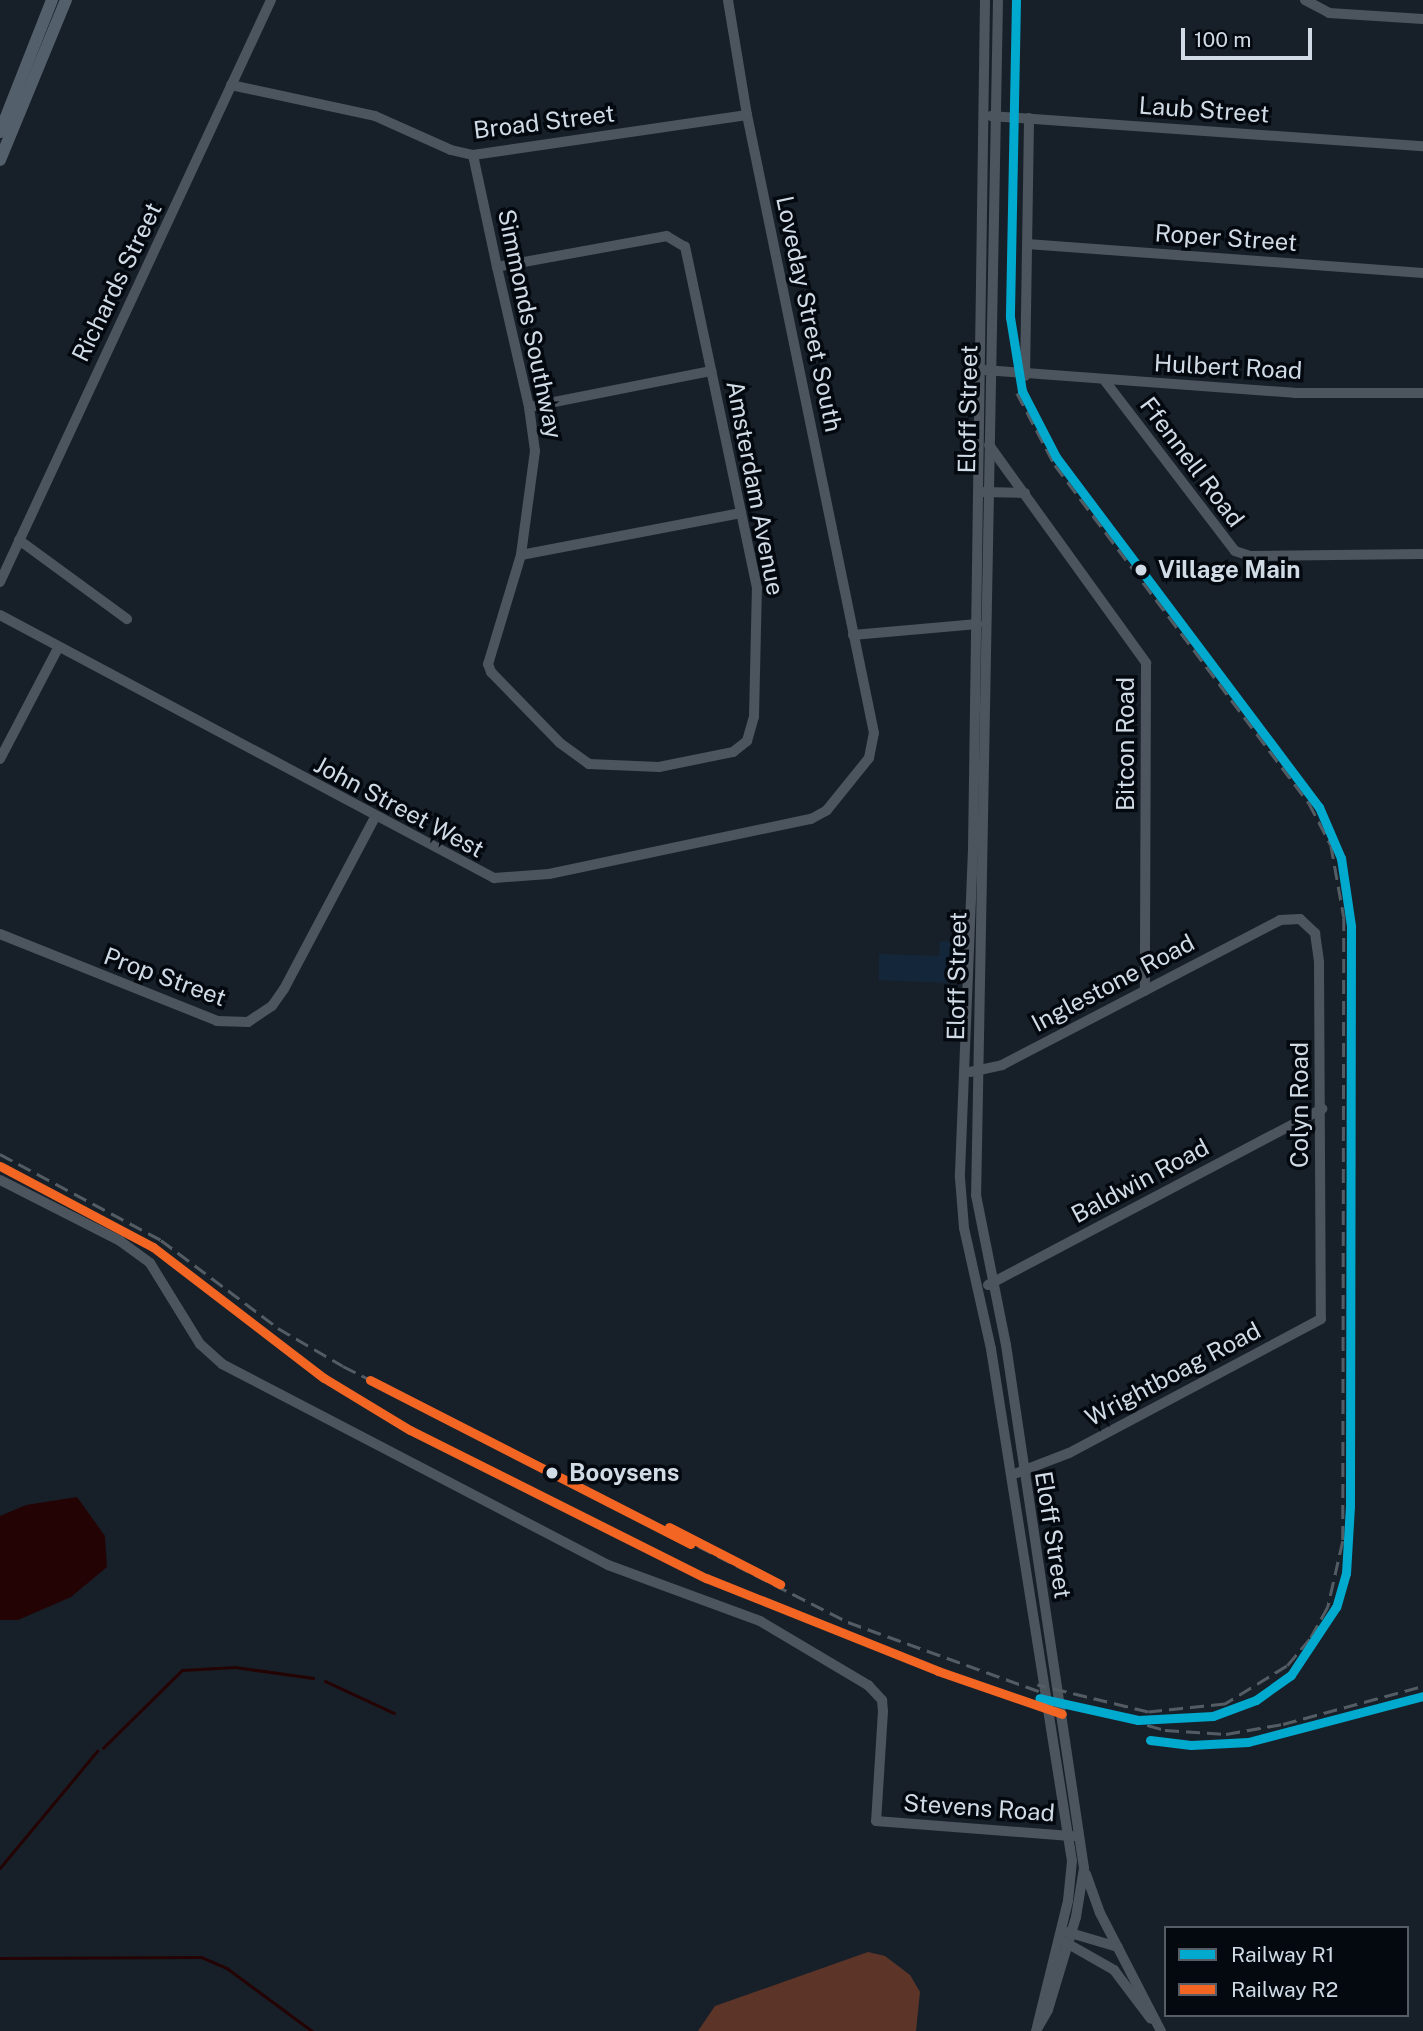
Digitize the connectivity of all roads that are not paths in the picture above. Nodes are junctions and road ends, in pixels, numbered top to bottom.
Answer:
1 (52, 0) edge
2 (66, 0) edge
3 (271, 0) edge
4 (728, 0) edge
5 (985, 0) edge
6 (998, 0) edge
7 (1305, 0) edge
8 (1423, 19) edge
9 (231, 85) junction
10 (747, 115) junction
11 (981, 116) junction
12 (995, 116) junction
13 (1029, 118) junction
14 (0, 132) edge
15 (1423, 146) edge
16 (473, 155) junction
17 (0, 160) edge
18 (1027, 244) junction
19 (987, 252) junction
20 (496, 267) junction
21 (1423, 273) edge
22 (711, 371) junction
23 (977, 373) junction
24 (990, 373) junction
25 (1027, 375) junction
26 (1105, 381) junction
27 (1423, 393) edge
28 (528, 407) junction
29 (988, 444) junction
30 (983, 493) junction
31 (1025, 493) junction
32 (741, 513) junction
33 (19, 540) junction
34 (1423, 554) edge
35 (521, 555) junction
36 (0, 582) edge
37 (0, 615) edge
38 (127, 619) dead end
39 (979, 624) junction
40 (853, 635) junction
41 (58, 648) junction
42 (488, 664) joint
43 (0, 759) edge
44 (374, 818) junction
45 (1280, 920) joint
46 (0, 934) edge
47 (974, 937) junction
48 (1145, 991) junction
49 (962, 1072) junction
50 (975, 1072) junction
51 (1322, 1109) junction
52 (0, 1180) edge
53 (992, 1282) junction
54 (979, 1292) junction
55 (1321, 1319) joint
56 (1010, 1383) junction
57 (996, 1385) junction
58 (1007, 1464) junction
59 (1021, 1467) junction
60 (1009, 1475) junction
61 (1043, 1606) junction
62 (1031, 1608) junction
63 (1074, 1836) junction
64 (1084, 1868) junction
65 (1064, 1936) junction
66 (1118, 1947) junction
67 (1159, 2028) edge
68 (1036, 2031) edge

1 - 14 main road
2 - 17 main road
3 - 9 street, Richards Street
4 - 10 street, Loveday Street South
5 - 11 street, Eloff Street
6 - 12 street, Eloff Street
7 - 8 street
9 - 16 street, Broad Street
9 - 33 street, Richards Street
10 - 16 street, Broad Street
10 - 40 street, Loveday Street South
11 - 12 street, Laub Street
11 - 19 street, Eloff Street
12 - 13 street, Laub Street
12 - 19 street, Eloff Street
13 - 15 street, Laub Street
13 - 18 street
16 - 20 street, Simmonds Southway
18 - 21 street, Roper Street
18 - 25 street
19 - 23 street, Eloff Street
19 - 24 street, Eloff Street
20 - 22 street, Amsterdam Avenue
20 - 28 street, Simmonds Southway
22 - 28 street
22 - 32 street, Amsterdam Avenue
23 - 24 street, Hulbert Road
23 - 30 street, Eloff Street
24 - 25 street, Hulbert Road
24 - 29 street, Eloff Street
25 - 26 street, Hulbert Road
26 - 27 street, Hulbert Road
26 - 34 street, Ffennell Road
28 - 35 street, Simmonds Southway
29 - 30 street, Eloff Street
29 - 31 street, Bitcon Road
30 - 31 street
30 - 39 street, Eloff Street
31 - 48 street, Bitcon Road
32 - 35 street
32 - 42 street, Amsterdam Avenue
33 - 36 street, Richards Street
33 - 38 street
35 - 42 street, Simmonds Southway
37 - 41 street, John Street West
39 - 40 street
39 - 47 street, Eloff Street
40 - 44 street, John Street West
41 - 43 street
41 - 44 street, John Street West
44 - 46 street, Prop Street
45 - 48 street, Inglestone Road
45 - 51 street, Colyn Road
47 - 49 street, Eloff Street
47 - 50 street, Eloff Street
48 - 50 street, Inglestone Road
49 - 50 street, Inglestone Road
49 - 54 street, Eloff Street
50 - 53 street, Eloff Street
51 - 53 street, Baldwin Road
51 - 55 street, Colyn Road
52 - 63 street, Stevens Road
53 - 54 street, Baldwin Road
53 - 56 street, Eloff Street
54 - 57 street, Eloff Street
55 - 59 street, Wrightboag Road
56 - 57 street
56 - 59 street, Eloff Street
57 - 58 street, Eloff Street
58 - 59 street, Wrightboag Road
58 - 60 street, Eloff Street
59 - 60 street, Wrightboag Road
59 - 61 street, Eloff Street
60 - 62 street, Eloff Street
61 - 62 street
61 - 63 street, Eloff Street
62 - 63 street, Eloff Street
63 - 64 street, Eloff Street
63 - 65 street, Eloff Street
64 - 65 street, Eloff Street
64 - 66 street
65 - 66 street
65 - 67 street
65 - 68 street
66 - 67 street

